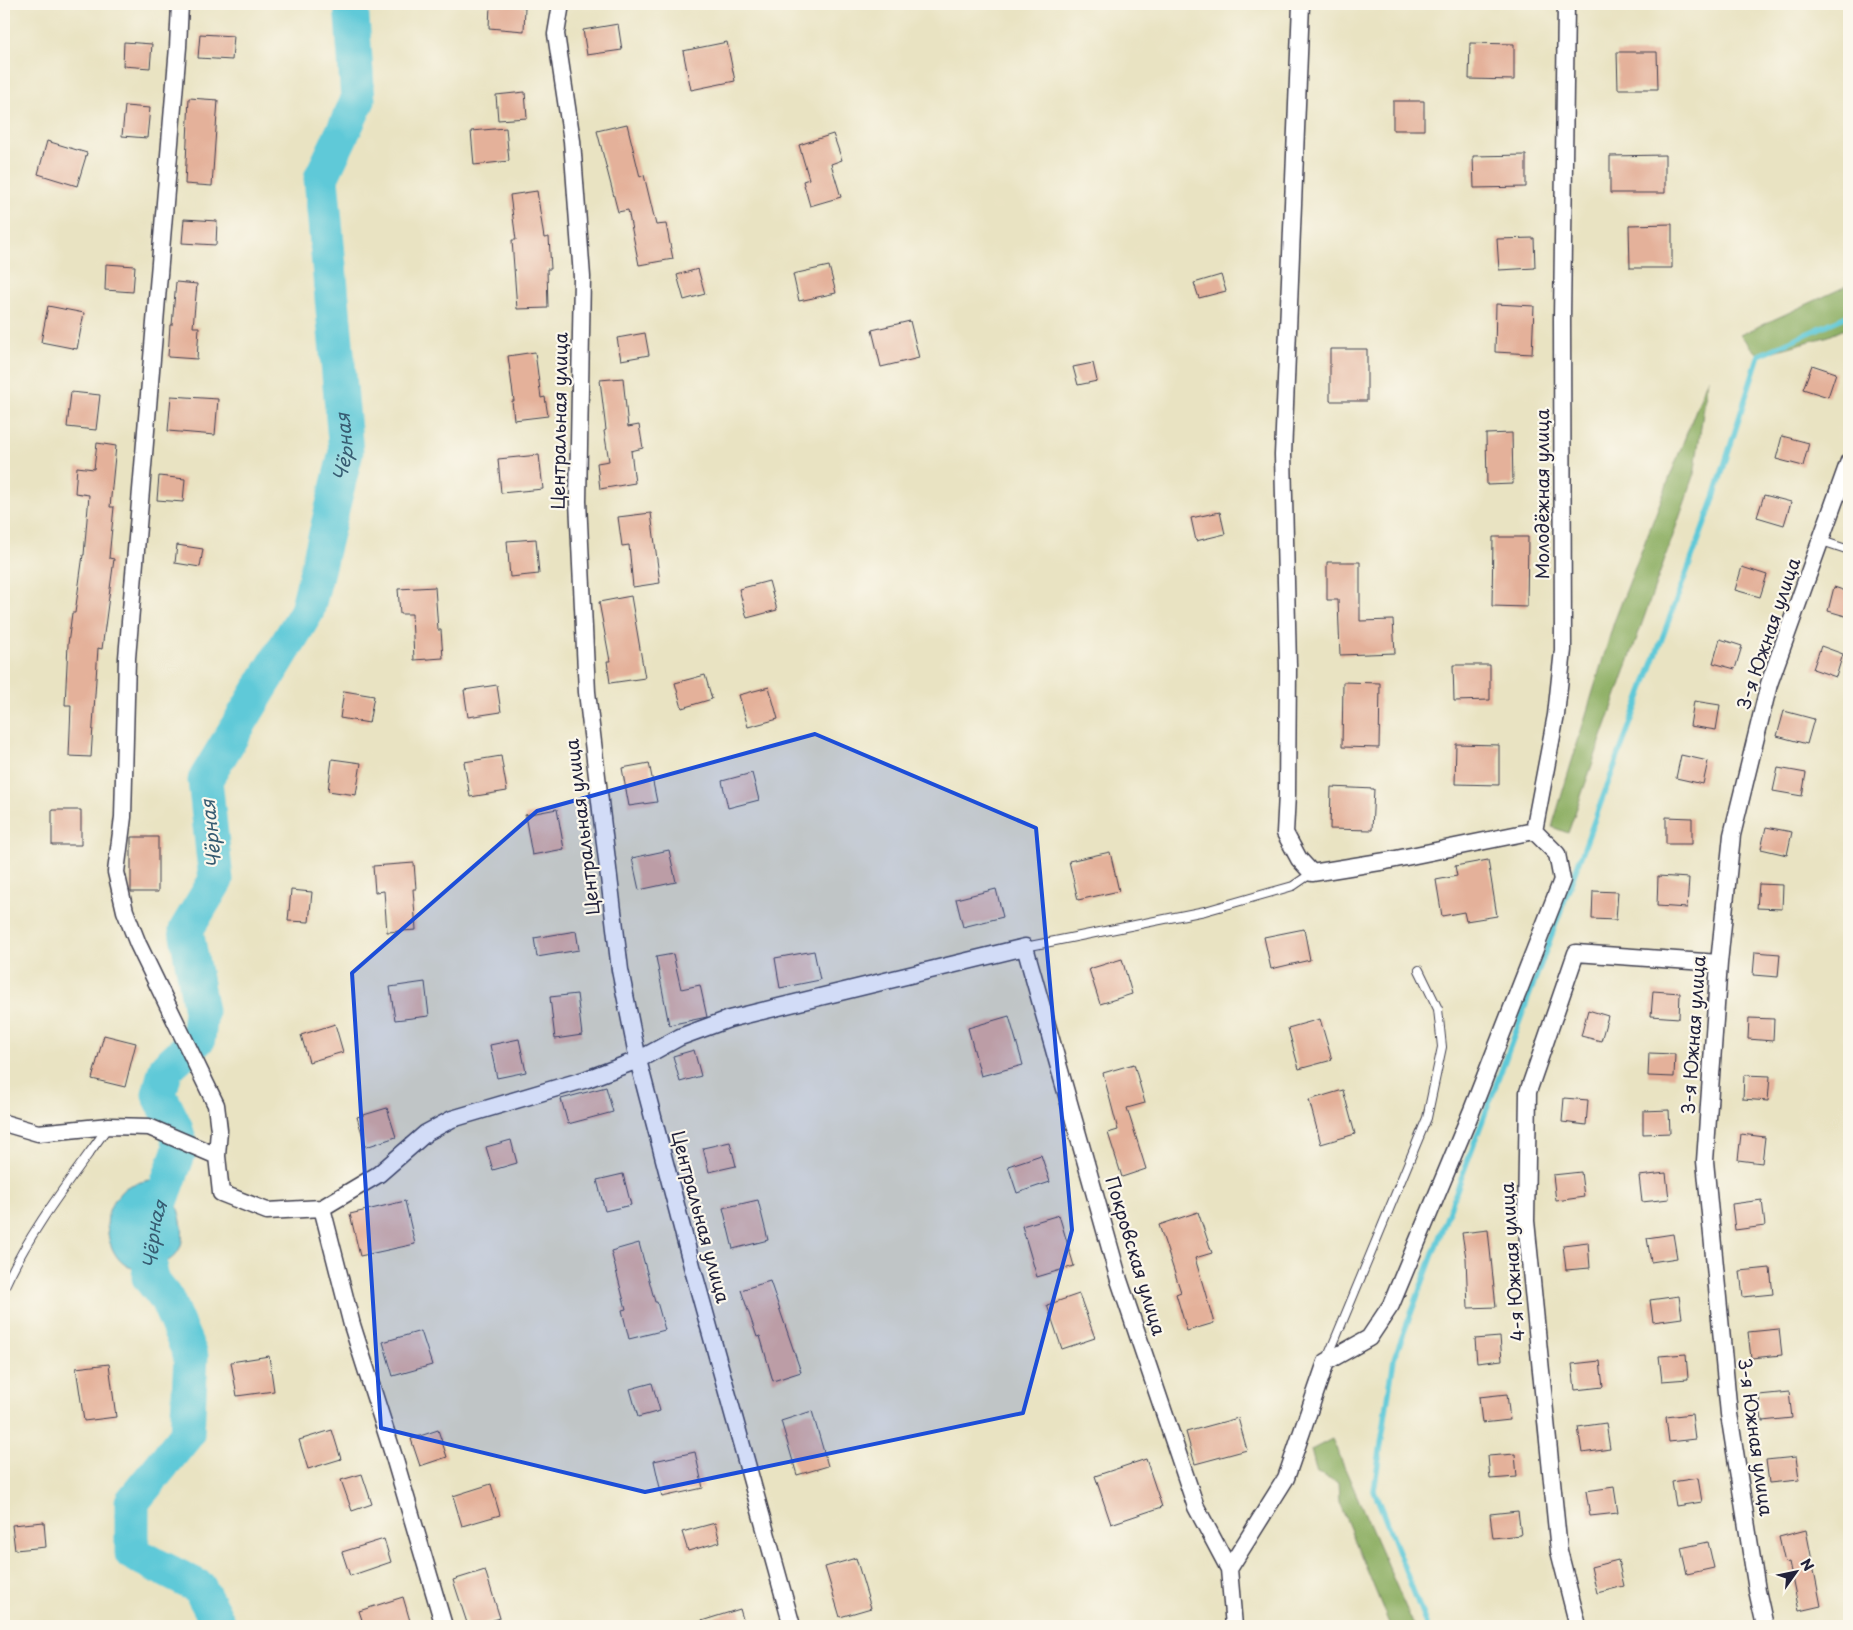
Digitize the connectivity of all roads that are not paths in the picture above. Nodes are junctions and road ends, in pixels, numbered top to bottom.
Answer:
1 (180, 4) edge
2 (561, 4) edge
3 (1301, 4) edge
4 (1566, 4) edge
5 (1849, 461) edge
6 (1822, 541) junction
7 (1849, 550) edge
8 (1534, 831) junction
9 (1312, 873) junction
10 (1025, 947) junction
11 (1719, 963) junction
12 (1419, 970) dead end
13 (638, 1060) junction
14 (4, 1123) edge
15 (109, 1126) junction
16 (217, 1156) junction
17 (322, 1208) junction
18 (4, 1288) edge
19 (1326, 1362) junction
20 (1229, 1569) junction
21 (444, 1626) edge
22 (792, 1626) edge
23 (1234, 1626) edge
24 (1578, 1626) edge
25 (1766, 1626) edge

1 - 16 street
2 - 13 street, Центральная улица
3 - 9 street
4 - 8 street, Молодёжная улица
5 - 6 street, 3-я Южная улица
6 - 7 lane
6 - 11 street, 3-я Южная улица
8 - 9 street
8 - 19 street
9 - 10 lane
10 - 13 street
10 - 20 street, Покровская улица
11 - 24 street, 4-я Южная улица
11 - 25 street, 3-я Южная улица
12 - 19 lane
13 - 17 street
13 - 22 street, Центральная улица
14 - 15 street
15 - 16 street
15 - 18 lane
16 - 17 street
17 - 21 street
19 - 20 street
20 - 23 street

